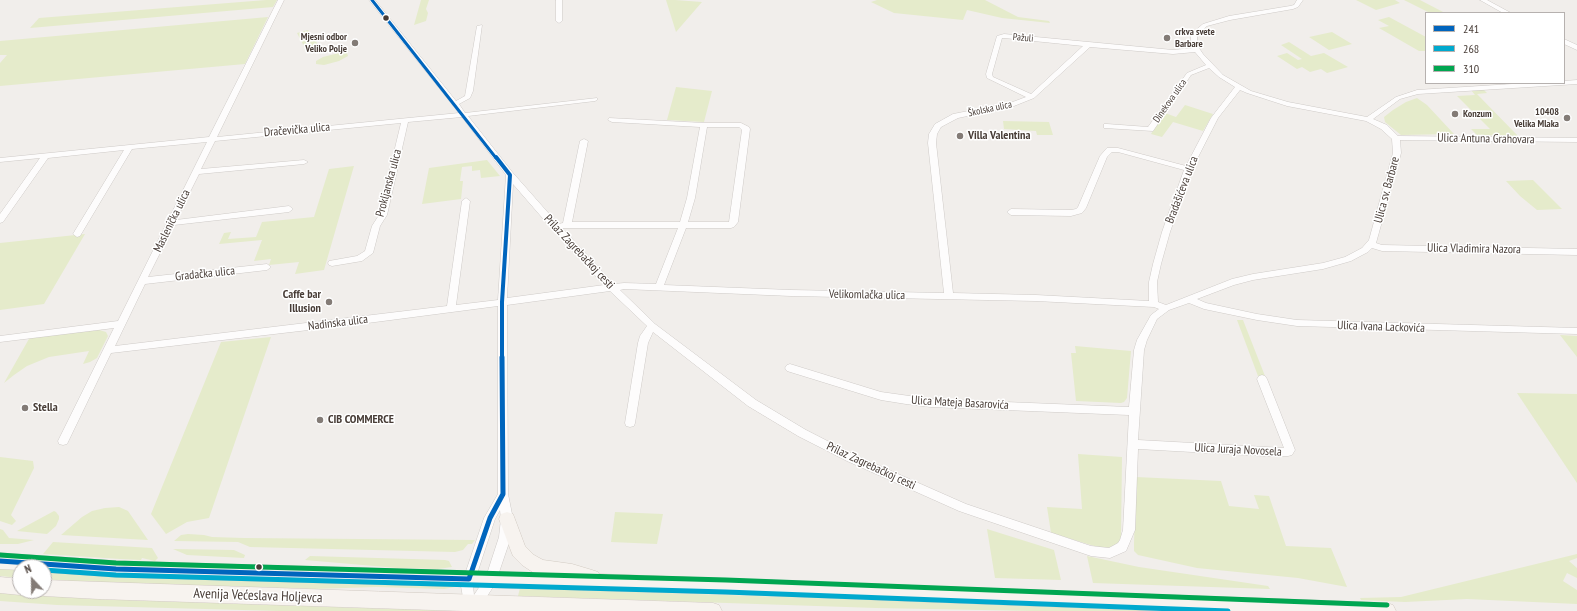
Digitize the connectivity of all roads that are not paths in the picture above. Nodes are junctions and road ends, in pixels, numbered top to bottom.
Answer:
1 (281, 0) edge
2 (372, 0) edge
3 (559, 0) edge
4 (1300, 0) edge
5 (1483, 0) edge
6 (1506, 12) edge
7 (559, 21) dead end
8 (480, 26) dead end
9 (1565, 42) edge
10 (1088, 45) junction
11 (1577, 48) edge
12 (1196, 50) junction
13 (1209, 66) junction
14 (1577, 82) edge
15 (1565, 83) edge
16 (1544, 84) edge
17 (1239, 87) junction
18 (1032, 97) junction
19 (595, 100) dead end
20 (454, 104) junction
21 (463, 114) junction
22 (1368, 119) junction
23 (405, 120) junction
24 (612, 120) dead end
25 (704, 125) junction
26 (1107, 126) dead end
27 (212, 138) junction
28 (1396, 138) junction
29 (1577, 140) edge
30 (584, 141) dead end
31 (130, 147) junction
32 (45, 156) junction
33 (0, 160) edge
34 (304, 162) dead end
35 (1188, 169) junction
36 (196, 172) junction
37 (510, 175) junction
38 (466, 201) dead end
39 (289, 209) dead end
40 (1011, 212) dead end
41 (0, 220) edge
42 (171, 222) junction
43 (567, 225) junction
44 (683, 226) junction
45 (555, 227) junction
46 (77, 234) dead end
47 (1371, 245) junction
48 (1577, 252) edge
49 (332, 263) dead end
50 (267, 267) dead end
51 (142, 281) junction
52 (659, 286) junction
53 (612, 287) junction
54 (567, 293) joint
55 (949, 297) junction
56 (1189, 299) junction
57 (502, 302) junction
58 (1154, 304) junction
59 (1166, 308) junction
60 (451, 309) junction
61 (121, 324) junction
62 (652, 326) junction
63 (1577, 331) edge
64 (0, 339) edge
65 (108, 350) junction
66 (790, 368) dead end
67 (1262, 380) dead end
68 (1134, 411) junction
69 (630, 423) dead end
70 (63, 441) dead end
71 (1132, 444) junction
72 (503, 494) junction
73 (507, 519) junction
74 (0, 561) edge
75 (469, 579) junction
76 (491, 580) junction
77 (605, 582) junction
78 (0, 585) edge
79 (12, 586) edge
80 (52, 589) edge
81 (473, 604) junction
82 (713, 611) edge
83 (1387, 611) edge

1 - 27 street, Maslenička ulica
2 - 20 street, Prilaz Zagrebačkoj cesti
3 - 7 street
4 - 12 street
5 - 6 street
8 - 20 street
9 - 11 street
10 - 12 street
10 - 18 street, Školska ulica
10 - 18 street, Pažuli
12 - 13 street
13 - 17 street
13 - 26 street, Dinekova ulica
14 - 15 street
16 - 22 street
17 - 22 street
17 - 35 street, Bradašićeva ulica
18 - 55 street, Školska ulica
19 - 21 street, Dračevička ulica
20 - 21 street, Prilaz Zagrebačkoj cesti
21 - 23 street, Dračevička ulica
21 - 37 street, Prilaz Zagrebačkoj cesti
22 - 28 street
23 - 27 street, Dračevička ulica
23 - 49 street, Prokljanska ulica
24 - 25 street
25 - 44 street
25 - 44 street
27 - 31 street, Dračevička ulica
27 - 36 street, Maslenička ulica
28 - 29 street, Ulica Antuna Grahovara
28 - 47 street, Ulica sv. Barbare
30 - 43 street, Prilaz Zagrebačkoj cesti
31 - 32 street, Dračevička ulica
31 - 46 street
32 - 33 street, Dračevička ulica
32 - 41 street
34 - 36 street
35 - 40 street
35 - 58 street, Bradašićeva ulica
36 - 42 street, Maslenička ulica
37 - 45 street, Prilaz Zagrebačkoj cesti
37 - 57 street
38 - 60 street
39 - 42 street
42 - 51 street, Maslenička ulica
43 - 44 street
43 - 45 street
44 - 52 street
45 - 53 street, Prilaz Zagrebačkoj cesti
47 - 48 street, Ulica Vladimira Nazora
47 - 56 street
50 - 51 street, Gradačka ulica
51 - 61 street, Maslenička ulica
52 - 53 street, Velikomlačka ulica
52 - 55 street, Velikomlačka ulica
53 - 54 street, Velikomlačka ulica
53 - 62 street, Prilaz Zagrebačkoj cesti
54 - 57 street, Nadinska ulica
55 - 58 street, Velikomlačka ulica
56 - 59 street
56 - 63 street, Ulica Ivana Lackovića
57 - 60 street, Nadinska ulica
57 - 72 street
58 - 59 street, Velikomlačka ulica
59 - 68 street
60 - 65 street, Nadinska ulica
61 - 64 street
61 - 65 street, Maslenička ulica
62 - 69 street
62 - 71 street, Prilaz Zagrebačkoj cesti
65 - 70 street, Maslenička ulica
66 - 68 street, Ulica Mateja Basarovića
67 - 71 street, Ulica Juraja Novosela
68 - 71 street
72 - 73 street
72 - 75 street
73 - 76 street
73 - 77 main road
74 - 75 main road, Avenija Većeslava Holjevca
75 - 76 main road, Avenija Većeslava Holjevca
75 - 81 street
76 - 77 main road, Avenija Većeslava Holjevca
76 - 81 street
77 - 83 main road
78 - 79 main road
80 - 81 main road, Avenija Većeslava Holjevca
81 - 82 main road, Avenija Većeslava Holjevca

